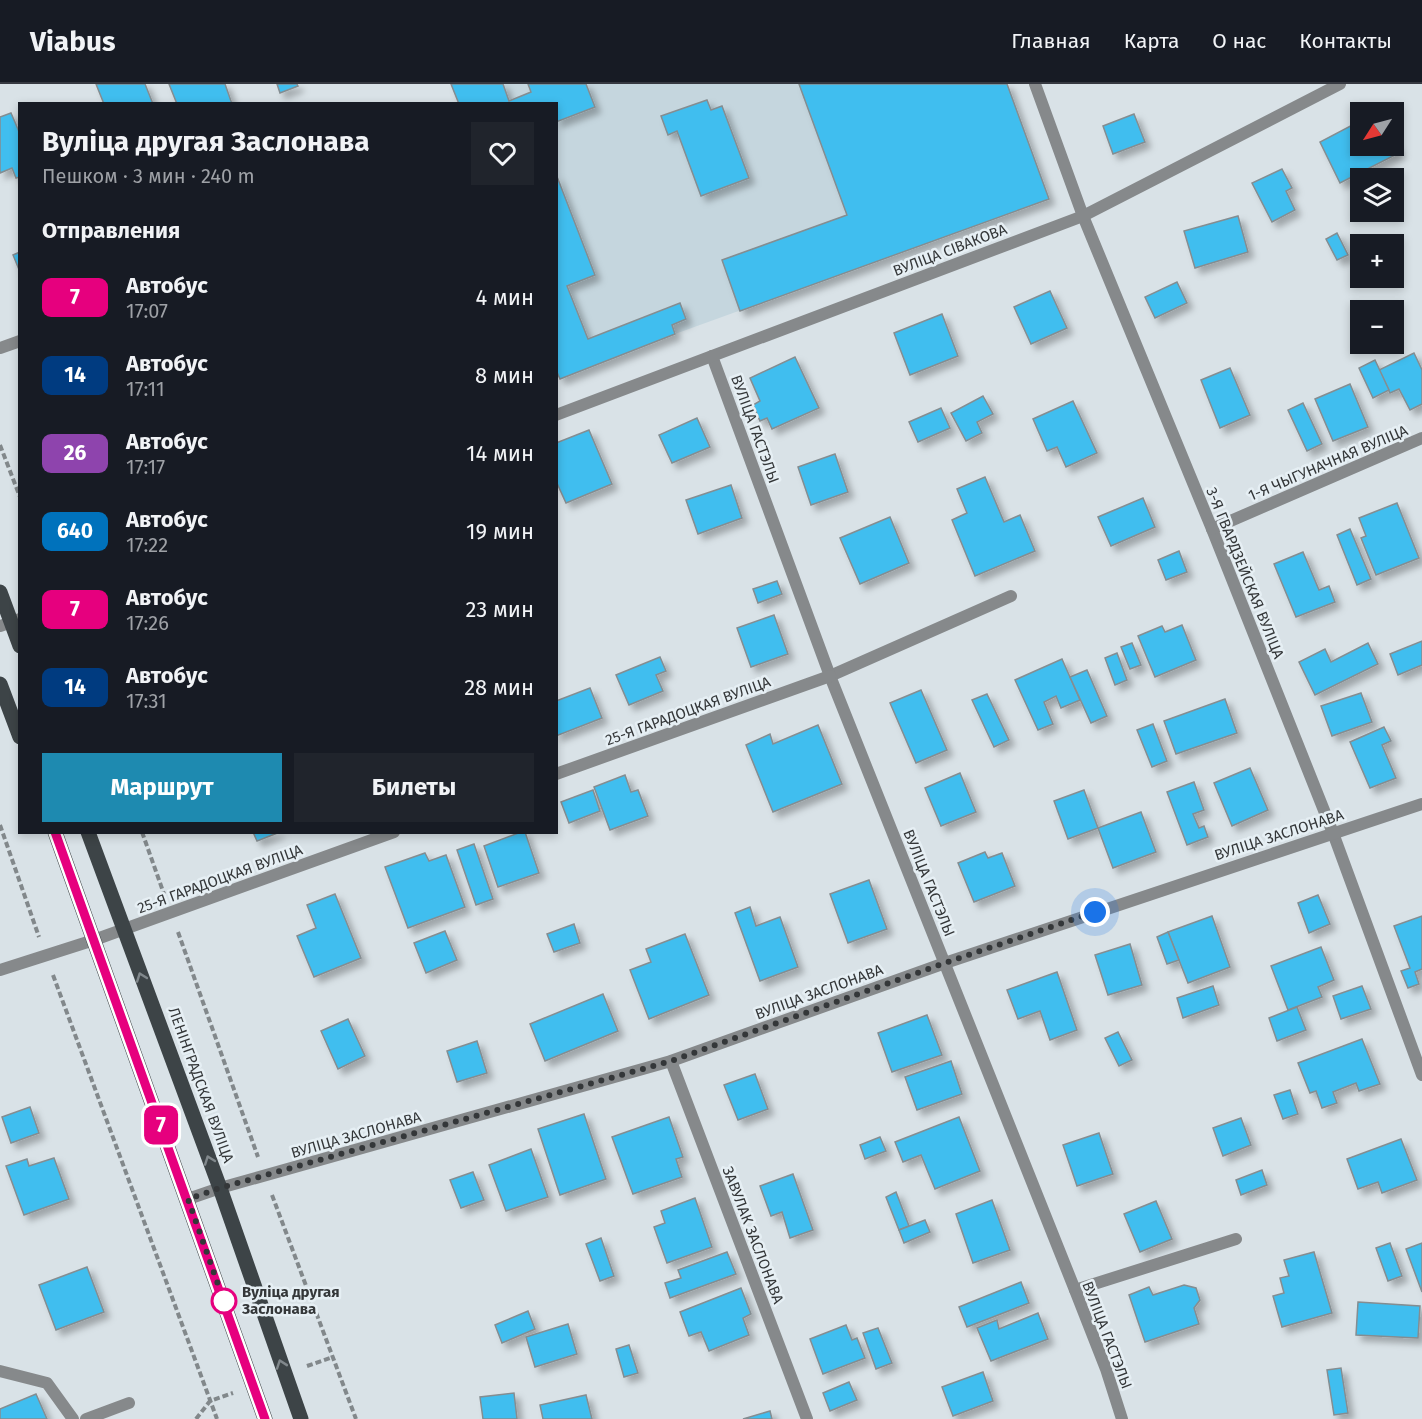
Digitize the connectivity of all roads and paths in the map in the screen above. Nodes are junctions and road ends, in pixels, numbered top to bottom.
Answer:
1 (1035, 84) edge
2 (1340, 84) edge
3 (1083, 216) junction
4 (18, 342) edge
5 (0, 348) edge
6 (712, 356) junction
7 (558, 414) edge
8 (1422, 438) edge
9 (0, 445) edge
10 (18, 492) edge
11 (1212, 529) junction
12 (0, 592) edge
13 (1011, 596) dead end
14 (10, 622) edge
15 (18, 641) edge
16 (830, 676) junction
17 (0, 684) edge
18 (18, 732) edge
19 (558, 773) edge
20 (1422, 804) edge
21 (0, 825) edge
22 (1333, 833) junction
23 (56, 834) edge
24 (89, 834) edge
25 (143, 834) edge
26 (388, 834) edge
27 (171, 912) junction
28 (123, 929) junction
29 (94, 940) junction
30 (45, 955) junction
31 (945, 963) junction
32 (0, 970) edge
33 (671, 1061) junction
34 (1422, 1076) edge
35 (265, 1176) junction
36 (220, 1188) junction
37 (188, 1199) junction
38 (1236, 1239) dead end
39 (1075, 1290) junction
40 (333, 1357) junction
41 (307, 1366) dead end
42 (0, 1371) edge
43 (236, 1392) dead end
44 (210, 1401) junction
45 (129, 1403) dead end
46 (73, 1419) edge
47 (86, 1419) edge
48 (196, 1419) edge
49 (217, 1419) edge
50 (266, 1419) edge
51 (301, 1419) edge
52 (356, 1419) edge
53 (807, 1419) edge
54 (1122, 1419) edge

1 - 3 street, 3-Я ГВАРДЗЕЙСКАЯ ВУЛІЦА
2 - 3 street, ВУЛІЦА СІВАКОВА
3 - 6 street, ВУЛІЦА СІВАКОВА
3 - 11 street, 3-Я ГВАРДЗЕЙСКАЯ ВУЛІЦА
4 - 5 street
6 - 7 street, ВУЛІЦА СІВАКОВА
6 - 16 street, ВУЛІЦА ГАСТЭЛЫ
8 - 11 street, 1-Я ЧЫГУНАЧНАЯ ВУЛІЦА
9 - 10 path
11 - 22 street, 3-Я ГВАРДЗЕЙСКАЯ ВУЛІЦА
12 - 14 main road
13 - 16 street, 25-Я ГАРАДОЦКАЯ ВУЛІЦА
14 - 15 main road
16 - 19 street, 25-Я ГАРАДОЦКАЯ ВУЛІЦА
16 - 31 street, ВУЛІЦА ГАСТЭЛЫ
17 - 18 main road
20 - 22 street, ВУЛІЦА ЗАСЛОНАВА
21 - 30 path
22 - 31 street, ВУЛІЦА ЗАСЛОНАВА
22 - 34 street, 3-Я ГВАРДЗЕЙСКАЯ ВУЛІЦА
23 - 29 main road
24 - 28 main road, ЛЕНІНГРАДСКАЯ ВУЛІЦА
25 - 27 path
26 - 27 street, 25-Я ГАРАДОЦКАЯ ВУЛІЦА
27 - 28 street, 25-Я ГАРАДОЦКАЯ ВУЛІЦА
27 - 35 path
28 - 29 street, 25-Я ГАРАДОЦКАЯ ВУЛІЦА
36 -> 28 main road, ЛЕНІНГРАДСКАЯ ВУЛІЦА
29 - 30 street, 25-Я ГАРАДОЦКАЯ ВУЛІЦА
29 - 37 main road
30 - 32 street, 25-Я ГАРАДОЦКАЯ ВУЛІЦА
30 - 44 path
31 - 33 street, ВУЛІЦА ЗАСЛОНАВА
31 - 39 street, ВУЛІЦА ГАСТЭЛЫ
33 - 35 street, ВУЛІЦА ЗАСЛОНАВА
33 - 53 street, ЗАВУЛАК ЗАСЛОНАВА
35 - 36 street, ВУЛІЦА ЗАСЛОНАВА
35 - 40 path
36 - 37 street, ВУЛІЦА ЗАСЛОНАВА
51 -> 36 main road, ЛЕНІНГРАДСКАЯ ВУЛІЦА
37 - 50 main road
38 - 39 street
39 - 54 street, ВУЛІЦА ГАСТЭЛЫ
40 - 41 path
40 - 52 path
42 - 46 street
43 - 44 path
44 - 48 path
44 - 49 path
45 - 47 street

